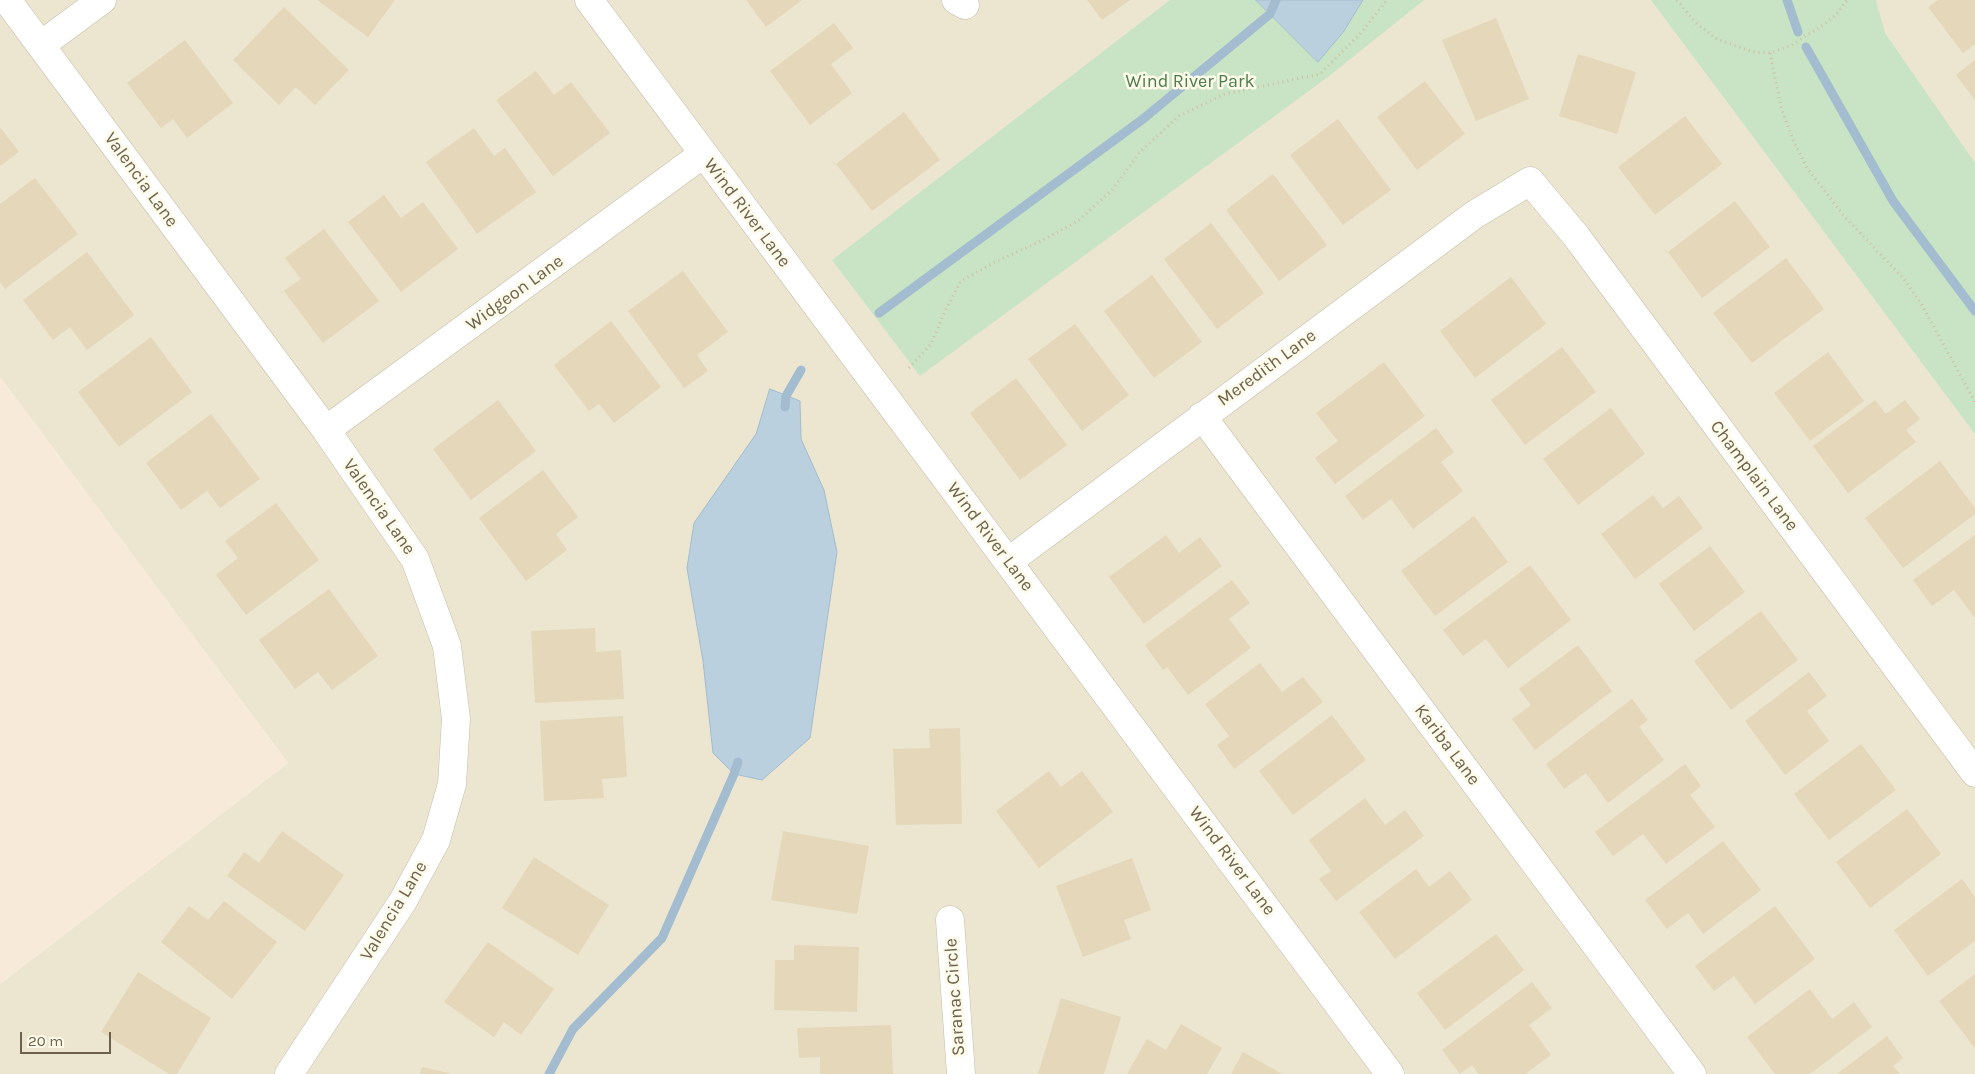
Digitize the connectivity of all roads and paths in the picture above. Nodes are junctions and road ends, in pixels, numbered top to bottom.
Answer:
1 (7, 0) edge
2 (102, 0) edge
3 (589, 0) edge
4 (1387, 0) edge
5 (1677, 0) edge
6 (1847, 0) edge
7 (41, 45) junction
8 (1770, 54) junction
9 (703, 154) junction
10 (1530, 181) joint
11 (909, 368) dead end
12 (1975, 402) edge
13 (1202, 416) junction
14 (326, 430) junction
15 (1009, 561) junction
16 (1975, 773) edge
17 (950, 920) dead end
18 (289, 1074) edge
19 (961, 1074) edge
20 (1390, 1074) edge
21 (1692, 1074) edge

1 - 7 street, Valencia Lane
2 - 7 street
3 - 9 street, Wind River Lane
4 - 11 path
5 - 8 path
6 - 8 path
7 - 14 street, Valencia Lane
8 - 12 path
9 - 14 street, Widgeon Lane
9 - 15 street, Wind River Lane
10 - 13 street, Meredith Lane
10 - 16 street, Champlain Lane
13 - 15 street, Meredith Lane
13 - 21 street, Kariba Lane
14 - 18 street, Valencia Lane
15 - 20 street, Wind River Lane
17 - 19 street, Saranac Circle

